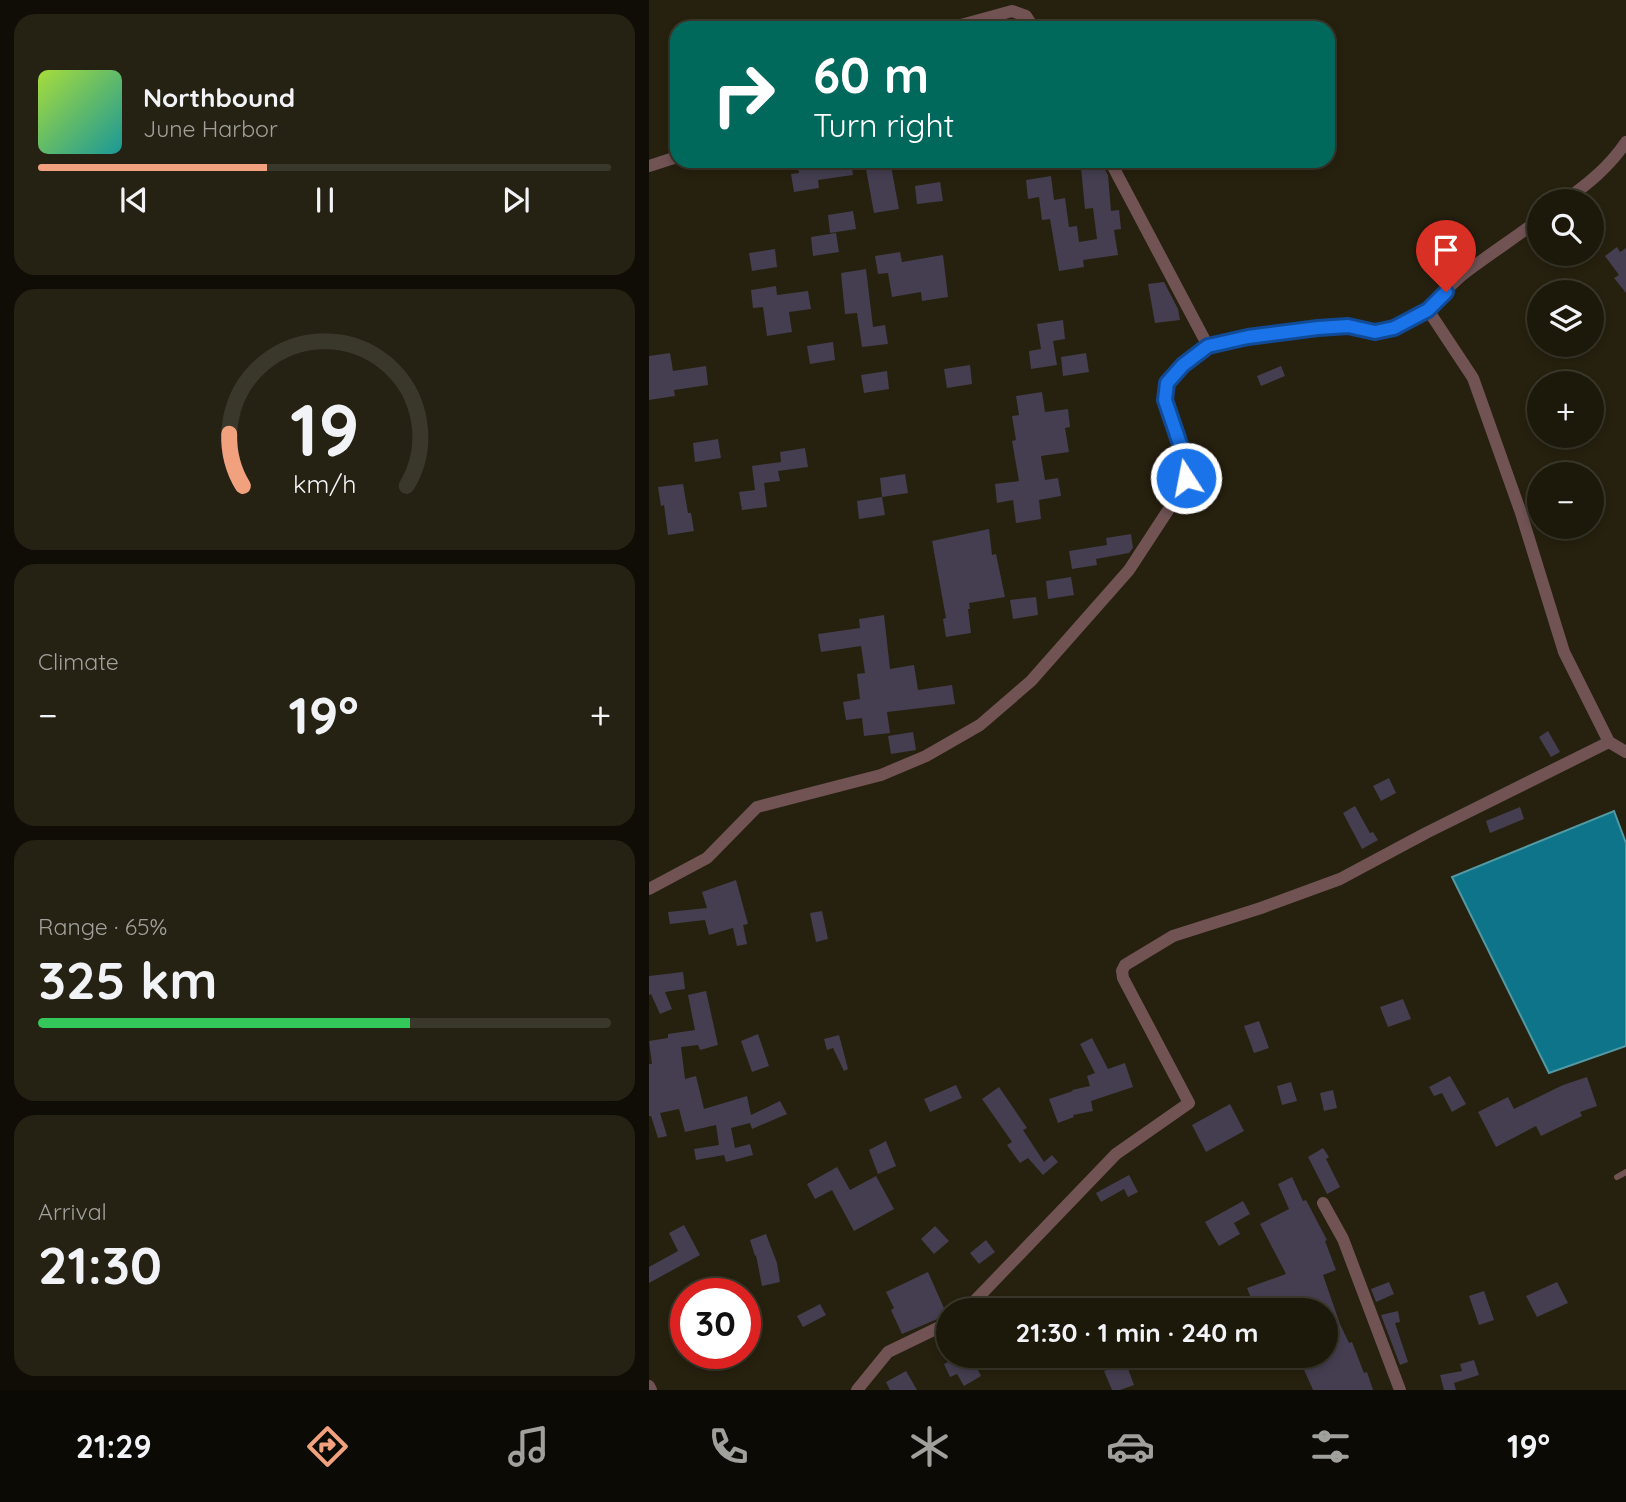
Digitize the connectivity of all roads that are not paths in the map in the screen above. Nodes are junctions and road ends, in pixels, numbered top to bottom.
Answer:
1 (976, 21) edge
2 (1029, 21) edge
3 (1626, 142) edge
4 (670, 159) edge
5 (649, 166) edge
6 (1114, 168) edge
7 (1580, 189) edge
8 (1527, 228) edge
9 (1428, 310) junction
10 (1208, 346) junction
11 (1609, 742) junction
12 (1626, 752) edge
13 (649, 889) edge
14 (1626, 1172) edge
15 (1617, 1177) dead end
16 (1323, 1203) dead end
17 (978, 1298) edge
18 (936, 1329) edge
19 (857, 1390) edge
20 (1400, 1390) edge

1 - 2 street
3 - 7 street
4 - 5 street
6 - 10 street
8 - 9 street
9 - 10 street
9 - 11 street
10 - 13 street
11 - 12 street
11 - 17 street
14 - 15 lane
16 - 20 street
18 - 19 street

